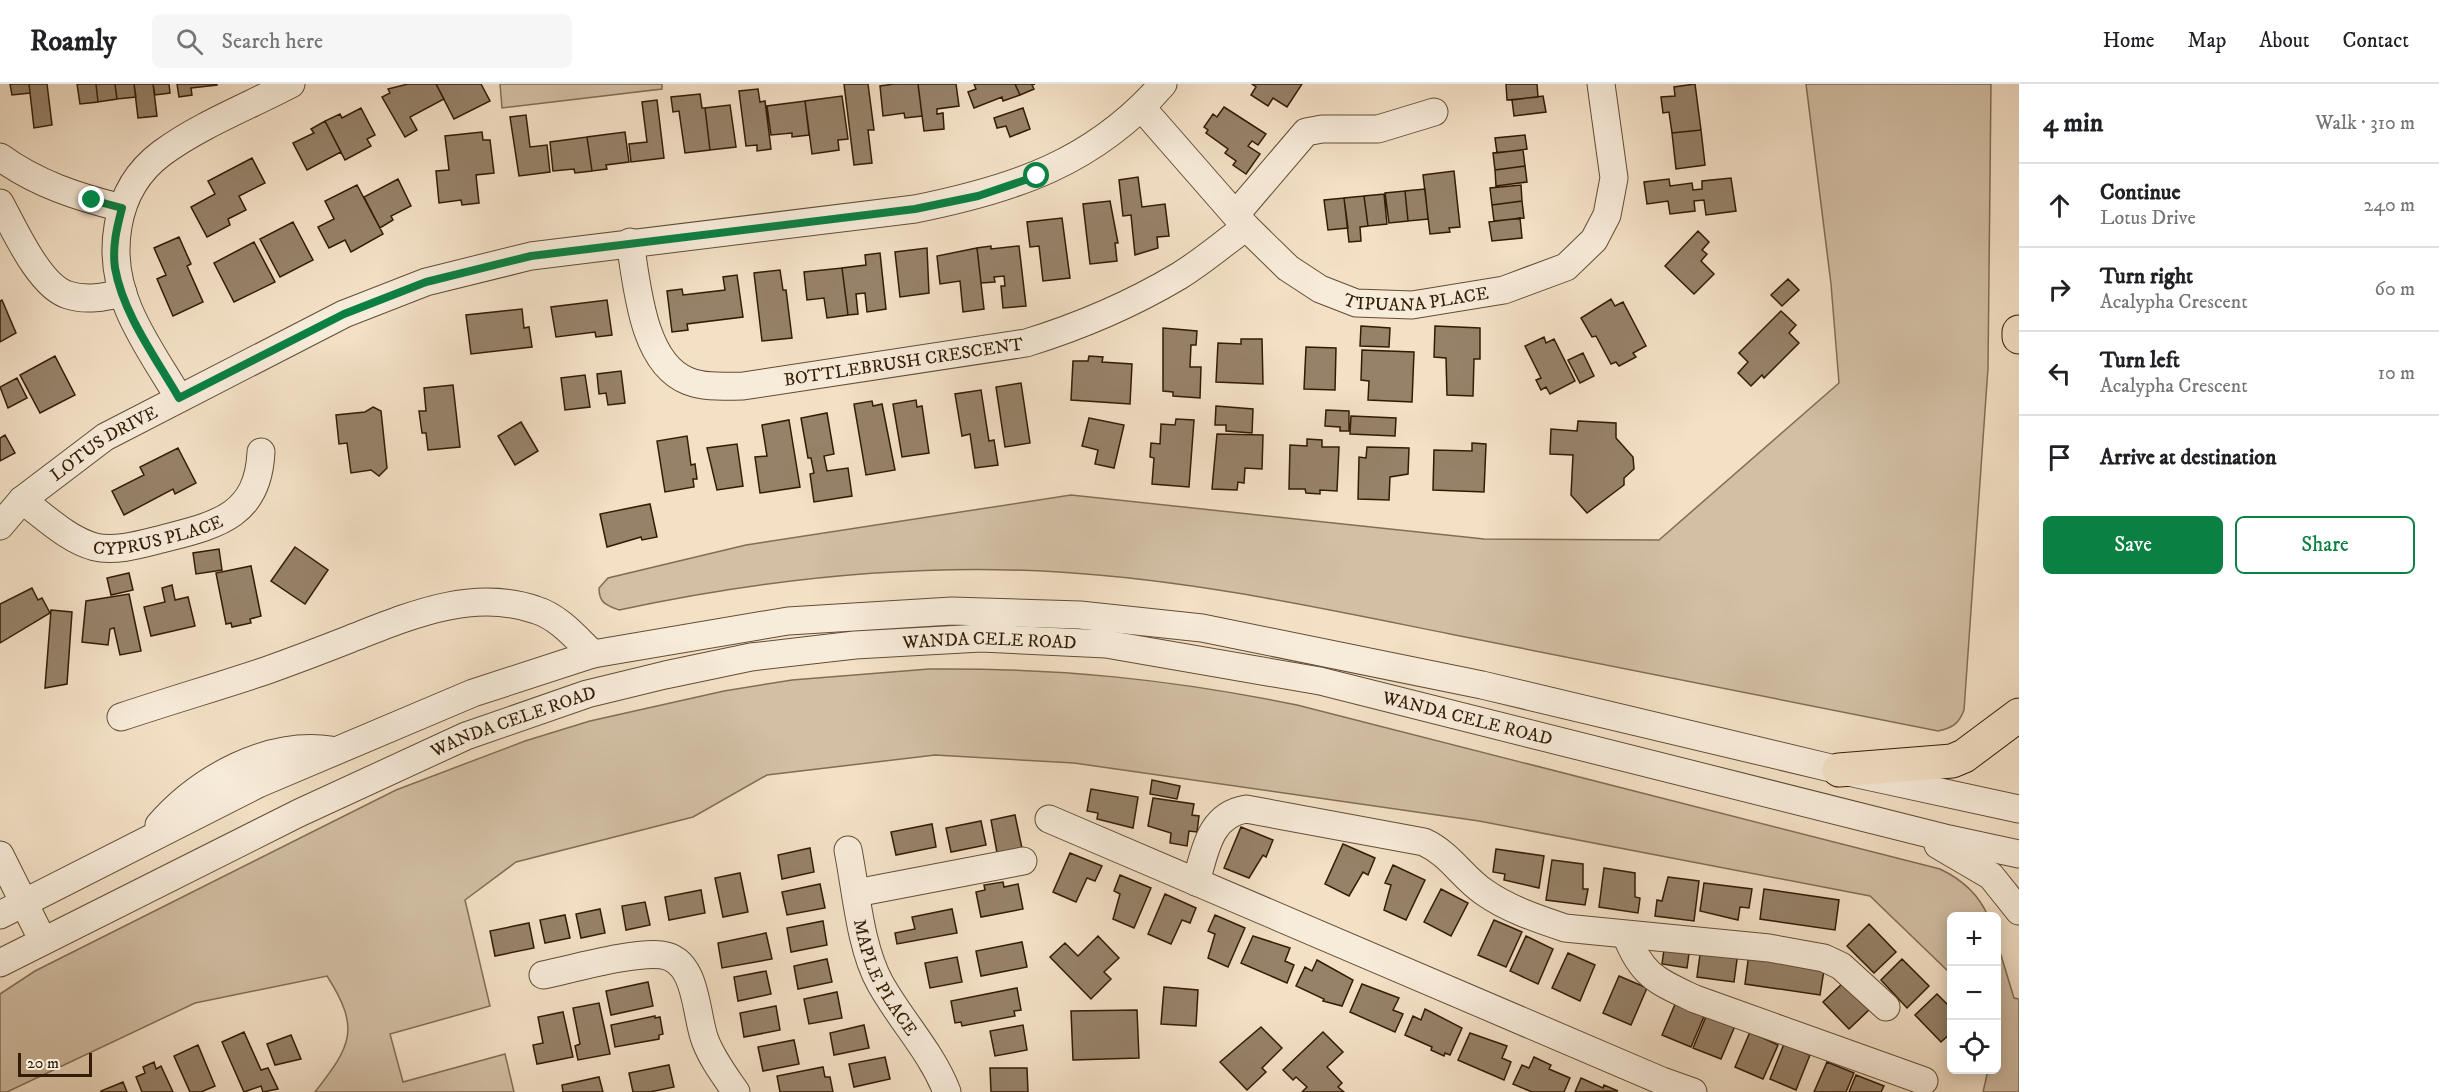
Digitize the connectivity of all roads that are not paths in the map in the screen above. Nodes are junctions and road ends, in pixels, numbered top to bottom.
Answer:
1 (291, 84) edge
2 (1163, 84) edge
3 (1601, 84) edge
4 (265, 91) edge
5 (1142, 108) junction
6 (1434, 112) dead end
7 (0, 157) edge
8 (0, 203) edge
9 (122, 208) junction
10 (1241, 220) junction
11 (630, 242) junction
12 (123, 293) junction
13 (2019, 332) edge
14 (2019, 337) edge
15 (179, 398) junction
16 (261, 452) dead end
17 (22, 500) junction
18 (0, 526) edge
19 (593, 654) junction
20 (2019, 716) edge
21 (121, 717) dead end
22 (1839, 770) junction
23 (2019, 809) edge
24 (1049, 819) dead end
25 (1910, 829) junction
26 (848, 850) dead end
27 (2019, 854) edge
28 (0, 855) edge
29 (1023, 861) dead end
30 (1196, 882) junction
31 (856, 893) junction
32 (25, 902) junction
33 (2019, 911) edge
34 (0, 915) edge
35 (1626, 935) junction
36 (44, 941) junction
37 (0, 963) edge
38 (543, 975) dead end
39 (1886, 1007) dead end
40 (1924, 1081) dead end
41 (736, 1092) edge
42 (947, 1092) edge
43 (1693, 1092) edge

1 - 4 street
2 - 5 street, LOTUS DRIVE
3 - 10 street, TIPUANA PLACE
4 - 9 street
5 - 10 street, TIPUANA PLACE
5 - 11 street, LOTUS DRIVE
6 - 10 street, BOTTLEBRUSH CRESCENT
7 - 9 street
8 - 12 street
9 - 12 street
10 - 11 street, BOTTLEBRUSH CRESCENT
11 - 15 street, LOTUS DRIVE
12 - 15 street
13 - 14 main road
15 - 17 street, LOTUS DRIVE
16 - 17 street, CYPRUS PLACE
17 - 18 street, LOTUS DRIVE
19 - 21 street
19 - 22 street, WANDA CELE ROAD
19 - 32 street, WANDA CELE ROAD
20 - 22 main road
22 - 23 street, WANDA CELE ROAD
24 - 30 street
25 - 27 street, WANDA CELE ROAD
25 - 33 street
25 - 36 street, WANDA CELE ROAD
26 - 31 street, MAPLE PLACE
28 - 32 street
29 - 31 street
30 - 35 street
30 - 43 street
31 - 42 street, MAPLE PLACE
32 - 34 street, WANDA CELE ROAD
32 - 36 street
35 - 39 street
35 - 40 street
36 - 37 street, WANDA CELE ROAD
38 - 41 street

